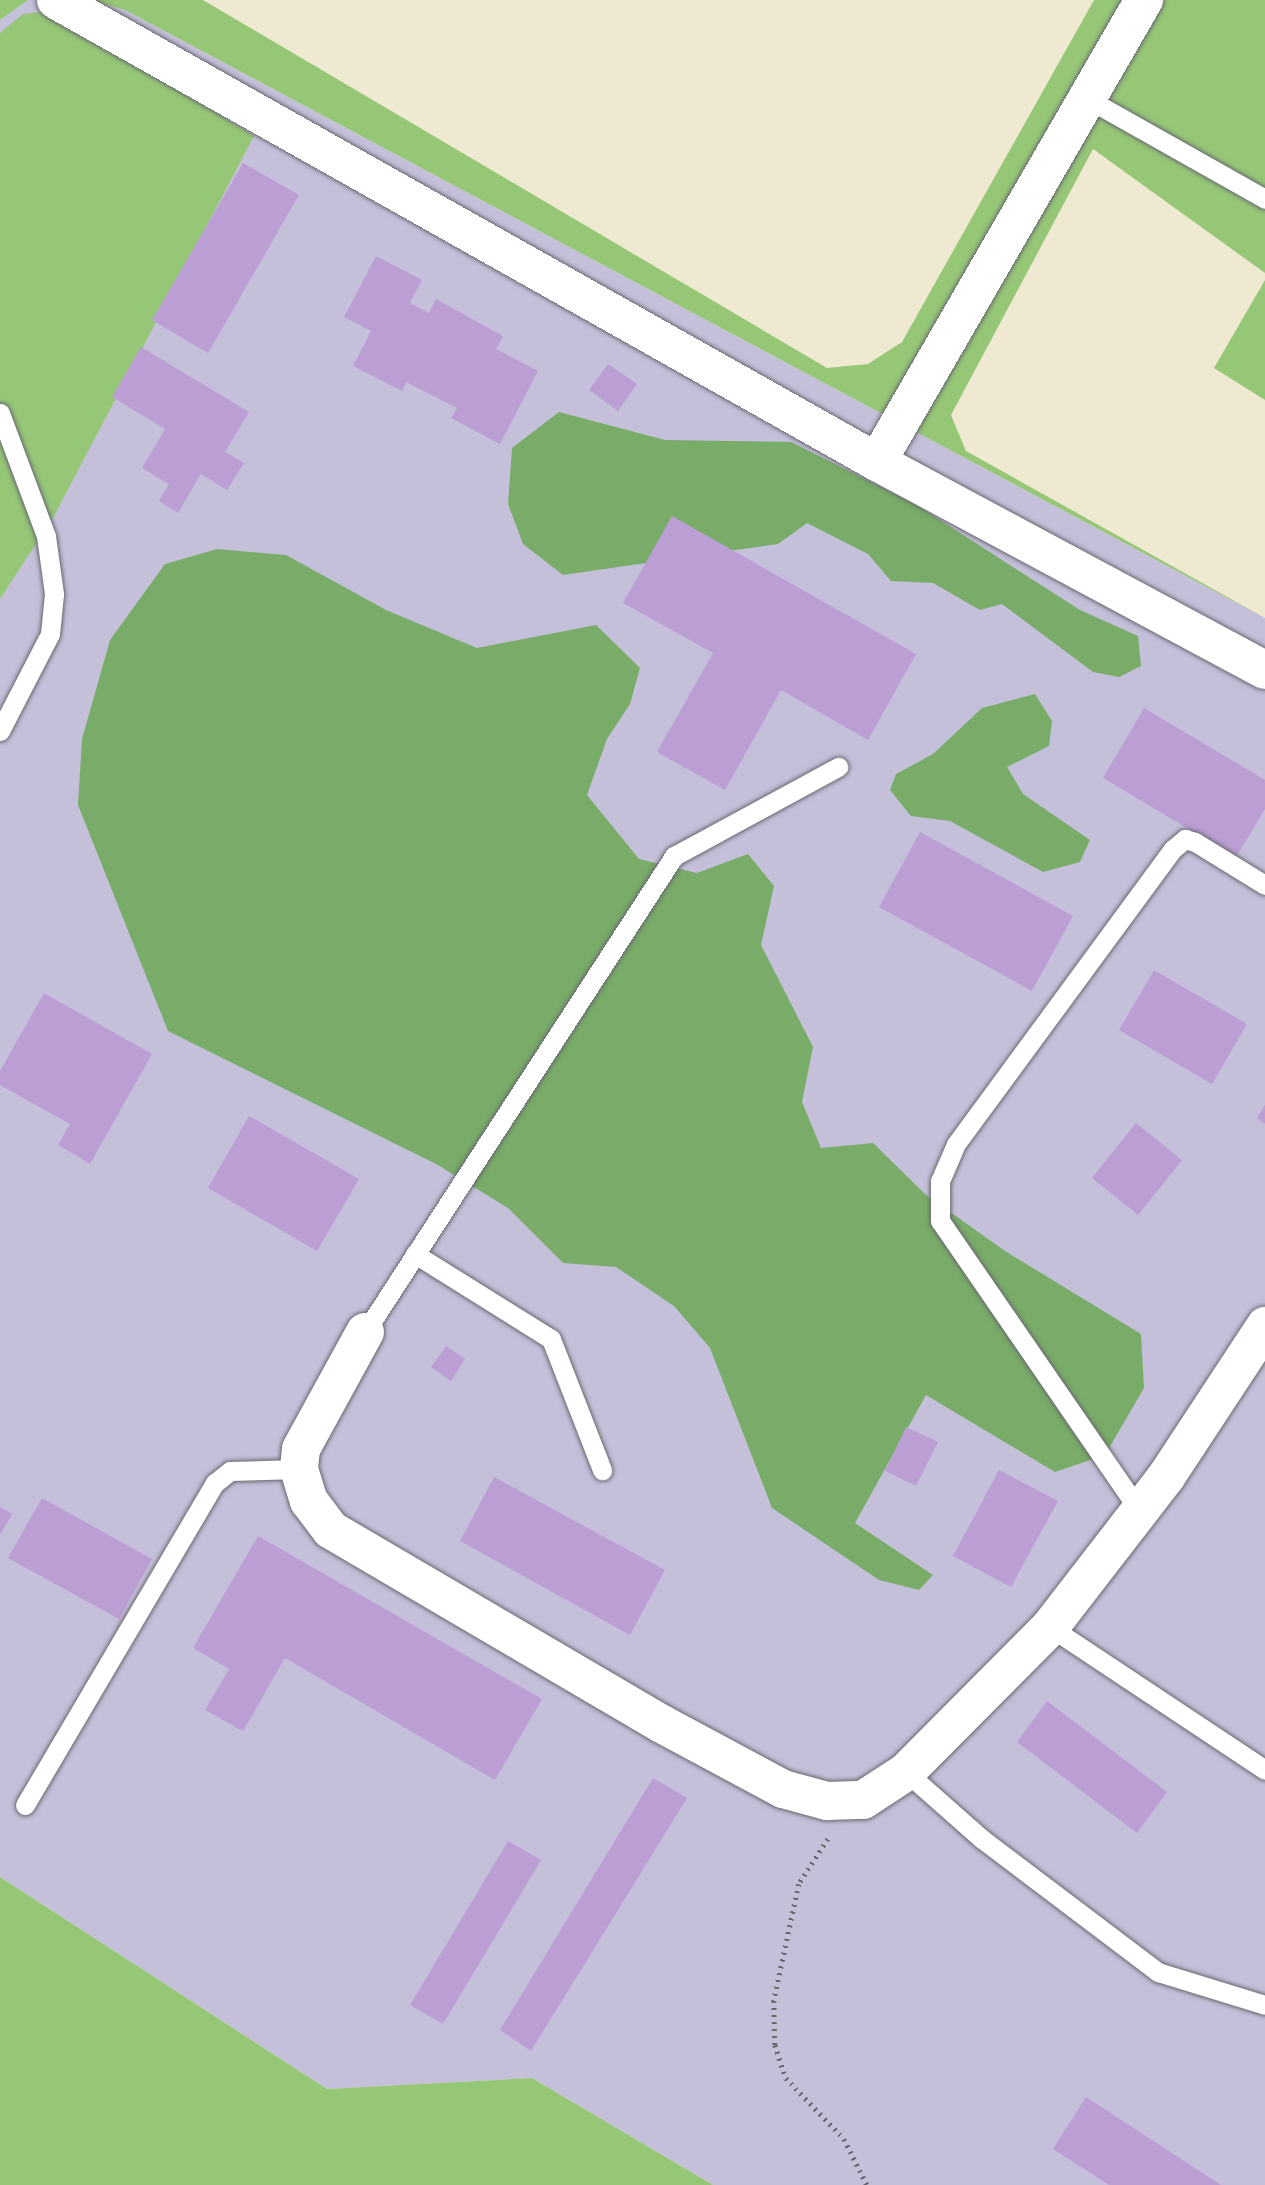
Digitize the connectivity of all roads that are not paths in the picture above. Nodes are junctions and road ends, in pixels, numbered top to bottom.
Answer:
1 (56, 0) edge
2 (1144, 0) edge
3 (1087, 98) junction
4 (1265, 199) edge
5 (0, 413) edge
6 (877, 462) junction
7 (1265, 670) edge
8 (0, 731) edge
9 (838, 767) dead end
10 (1265, 885) edge
11 (415, 1254) junction
12 (1265, 1326) edge
13 (365, 1332) joint
14 (299, 1469) junction
15 (602, 1470) dead end
16 (1141, 1513) junction
17 (1050, 1627) junction
18 (1265, 1770) edge
19 (906, 1772) junction
20 (25, 1805) dead end
21 (1265, 2006) edge

1 - 6 street
2 - 3 street
3 - 4 lane
3 - 6 street
5 - 8 lane
6 - 7 street
9 - 11 lane
10 - 16 lane
11 - 13 lane
11 - 15 lane
12 - 16 street
13 - 14 street
14 - 19 street
14 - 20 lane
16 - 17 street
17 - 18 lane
17 - 19 street
19 - 21 lane

